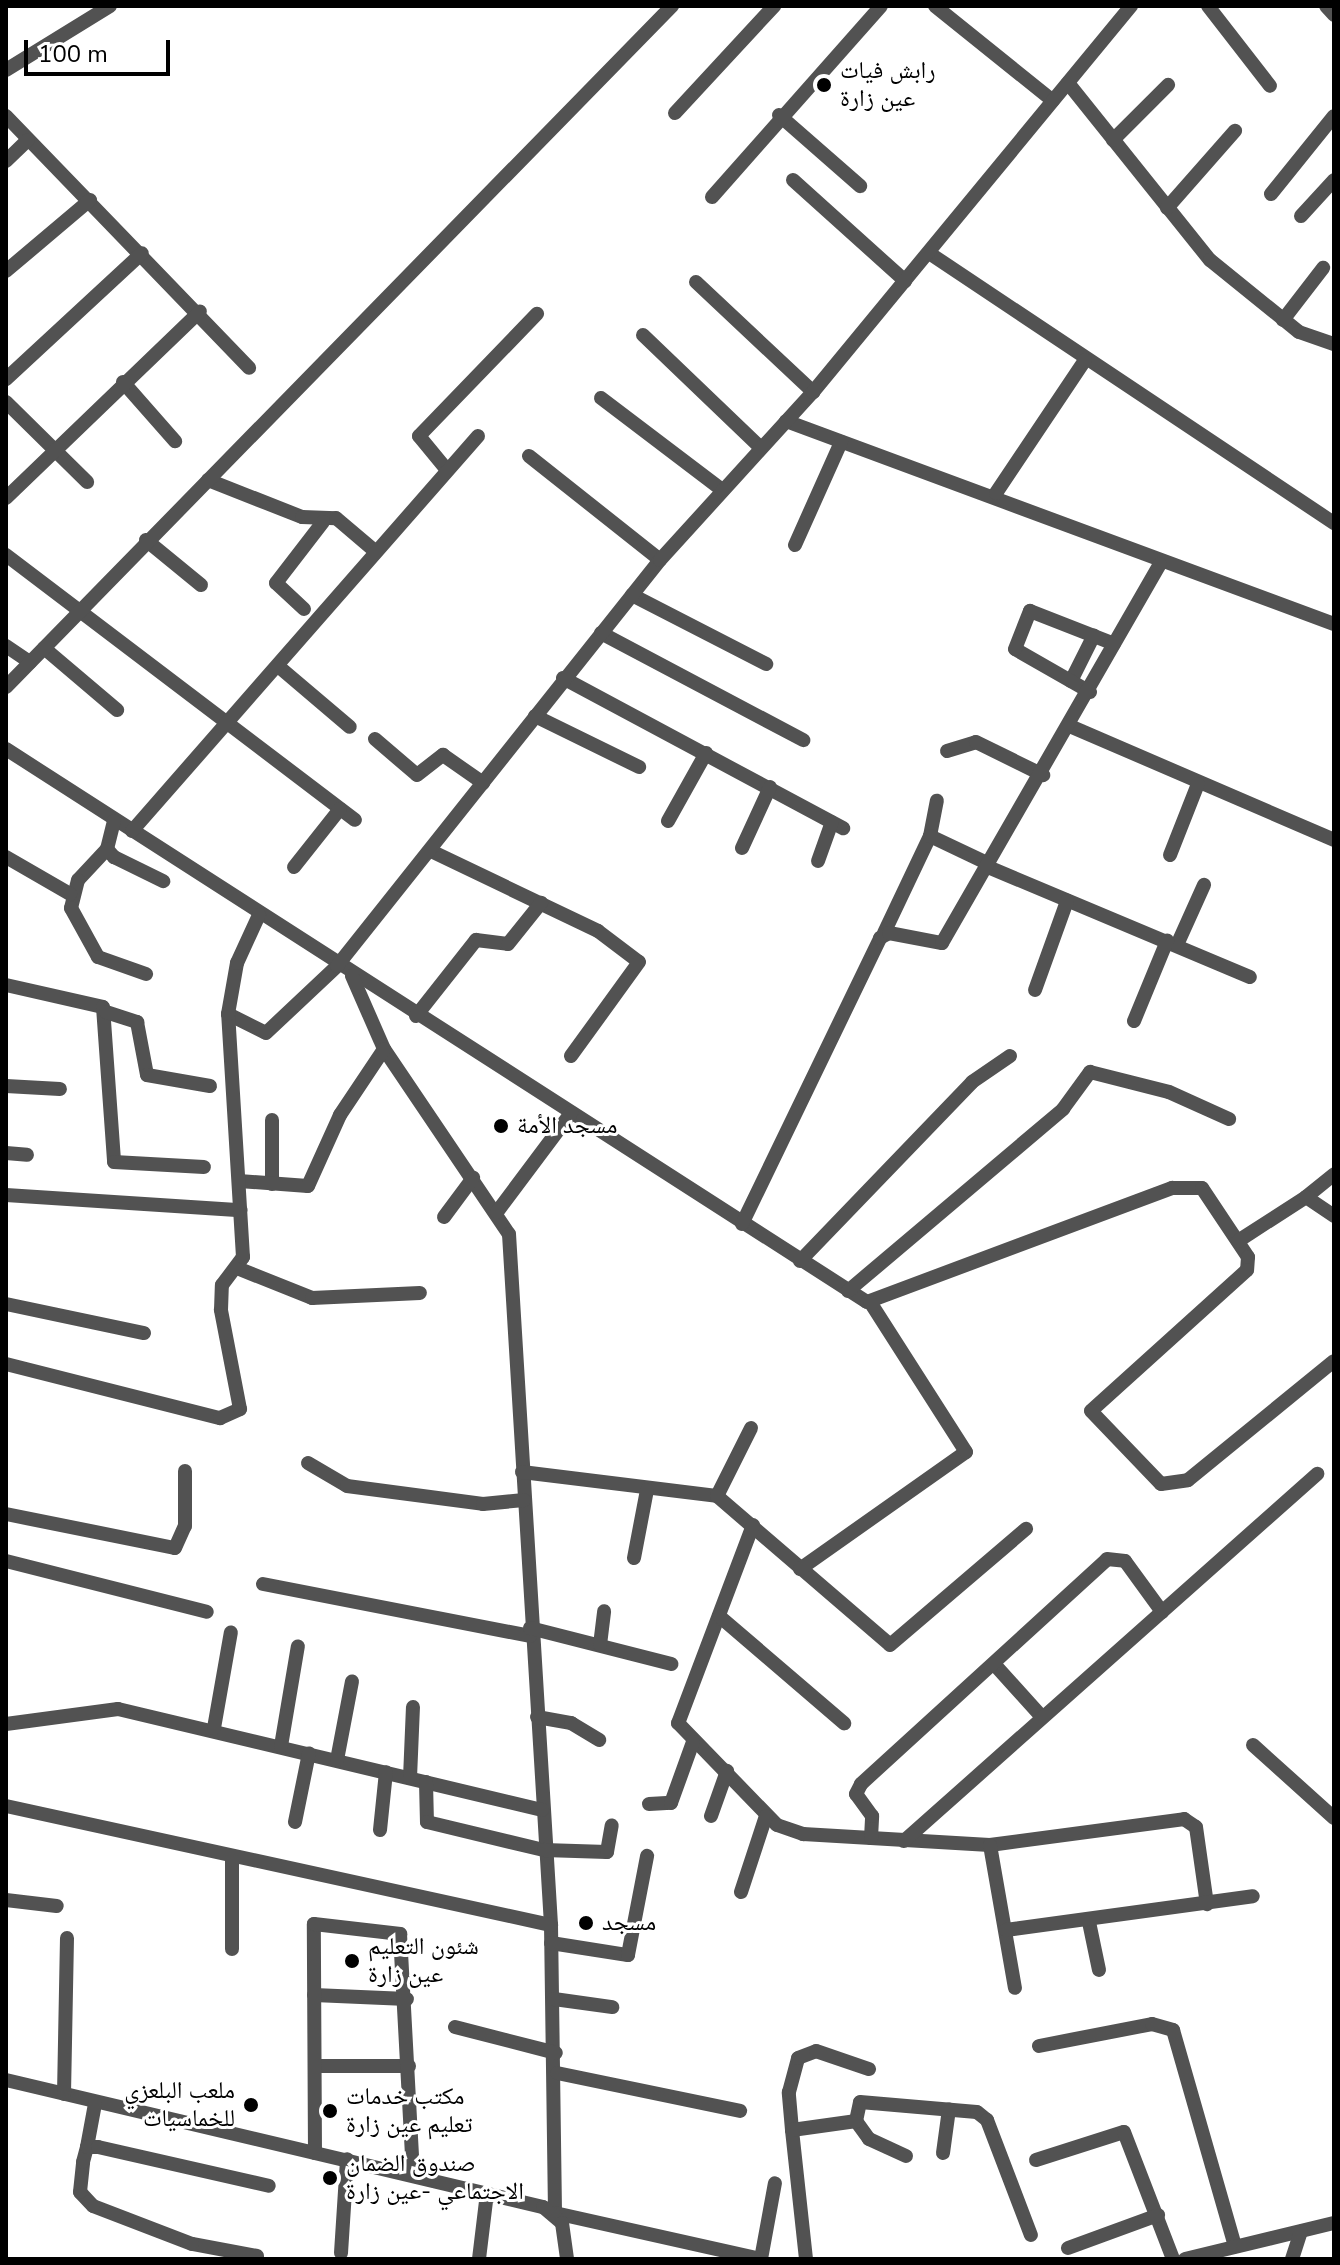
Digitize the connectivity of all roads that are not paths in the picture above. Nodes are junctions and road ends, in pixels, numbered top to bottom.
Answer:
1 (110, 6) edge
2 (672, 6) edge
3 (774, 6) edge
4 (881, 6) edge
5 (935, 6) edge
6 (1131, 6) edge
7 (1208, 6) edge
8 (1326, 6) edge
9 (1334, 15) edge
10 (6, 70) edge
11 (1068, 83) junction
12 (1168, 85) dead end
13 (1270, 86) dead end
14 (1053, 101) junction
15 (675, 113) dead end
16 (779, 115) junction
17 (6, 116) edge
18 (1334, 116) edge
19 (1235, 131) dead end
20 (28, 140) junction
21 (1113, 140) junction
22 (6, 161) edge
23 (793, 180) dead end
24 (1334, 180) edge
25 (860, 186) dead end
26 (1271, 194) dead end
27 (712, 197) dead end
28 (90, 200) junction
29 (1167, 208) junction
30 (1301, 216) dead end
31 (142, 253) junction
32 (929, 253) junction
33 (1323, 268) dead end
34 (6, 271) edge
35 (905, 281) junction
36 (696, 282) dead end
37 (200, 311) junction
38 (537, 314) dead end
39 (1283, 320) junction
40 (643, 335) dead end
41 (1334, 344) edge
42 (1085, 360) junction
43 (249, 368) dead end
44 (6, 379) edge
45 (123, 382) junction
46 (813, 392) junction
47 (601, 398) dead end
48 (6, 402) edge
49 (786, 421) junction
50 (478, 436) dead end
51 (175, 441) dead end
52 (841, 442) junction
53 (53, 448) junction
54 (761, 448) junction
55 (529, 456) dead end
56 (447, 470) junction
57 (208, 480) junction
58 (87, 482) dead end
59 (722, 490) junction
60 (996, 493) dead end
61 (6, 498) edge
62 (323, 522) junction
63 (1334, 523) edge
64 (146, 540) junction
65 (795, 545) dead end
66 (376, 552) junction
67 (6, 555) edge
68 (660, 560) junction
69 (1160, 564) junction
70 (201, 585) dead end
71 (632, 595) junction
72 (304, 609) dead end
73 (79, 610) junction
74 (1334, 624) edge
75 (601, 633) junction
76 (1094, 635) junction
77 (1114, 644) junction
78 (6, 646) edge
79 (44, 648) junction
80 (30, 662) junction
81 (766, 664) dead end
82 (278, 666) junction
83 (563, 678) junction
84 (1071, 681) junction
85 (6, 687) edge
86 (1090, 692) junction
87 (117, 710) dead end
88 (535, 716) junction
89 (223, 726) junction
90 (350, 727) dead end
91 (1072, 727) junction
92 (375, 739) dead end
93 (803, 740) dead end
94 (6, 749) edge
95 (947, 751) dead end
96 (706, 753) junction
97 (639, 767) dead end
98 (1043, 775) junction
99 (483, 783) junction
100 (1198, 784) junction
101 (770, 787) junction
102 (937, 801) dead end
103 (340, 809) junction
104 (355, 820) dead end
105 (114, 821) junction
106 (668, 821) dead end
107 (132, 831) junction
108 (930, 836) junction
109 (1334, 840) edge
110 (742, 848) dead end
111 (107, 849) junction
112 (431, 851) junction
113 (1170, 855) dead end
114 (6, 857) edge
115 (818, 861) dead end
116 (989, 865) junction
117 (294, 867) dead end
118 (163, 881) dead end
119 (1204, 885) dead end
120 (70, 894) junction
121 (1067, 901) junction
122 (541, 903) junction
123 (259, 915) junction
124 (884, 933) junction
125 (1172, 943) junction
126 (337, 966) junction
127 (146, 974) dead end
128 (352, 976) junction
129 (1250, 977) dead end
130 (6, 985) edge
131 (1035, 990) dead end
132 (106, 1012) junction
133 (228, 1014) junction
134 (416, 1016) junction
135 (1134, 1021) dead end
136 (384, 1049) junction
137 (571, 1056) dead end
138 (1010, 1056) dead end
139 (6, 1086) edge
140 (210, 1086) dead end
141 (60, 1089) dead end
142 (571, 1113) junction
143 (1229, 1119) dead end
144 (272, 1120) dead end
145 (6, 1153) edge
146 (27, 1155) dead end
147 (204, 1167) dead end
148 (1334, 1174) edge
149 (473, 1178) junction
150 (239, 1181) junction
151 (272, 1184) junction
152 (6, 1195) edge
153 (1306, 1197) junction
154 (241, 1210) junction
155 (497, 1212) junction
156 (1334, 1216) edge
157 (444, 1217) dead end
158 (742, 1224) junction
159 (1238, 1241) junction
160 (800, 1261) junction
161 (237, 1268) junction
162 (848, 1291) junction
163 (420, 1293) dead end
164 (870, 1302) junction
165 (6, 1304) edge
166 (144, 1333) dead end
167 (1334, 1361) edge
168 (6, 1364) edge
169 (751, 1428) dead end
170 (308, 1463) dead end
171 (185, 1471) dead end
172 (522, 1472) junction
173 (1317, 1474) dead end
174 (647, 1490) junction
175 (717, 1496) junction
176 (524, 1500) junction
177 (6, 1514) edge
178 (753, 1525) junction
179 (1026, 1529) dead end
180 (634, 1558) dead end
181 (6, 1561) edge
182 (800, 1569) junction
183 (263, 1584) dead end
184 (604, 1611) dead end
185 (207, 1612) dead end
186 (1162, 1612) junction
187 (719, 1616) junction
188 (231, 1632) dead end
189 (530, 1632) junction
190 (600, 1645) junction
191 (298, 1646) dead end
192 (671, 1664) dead end
193 (995, 1665) junction
194 (352, 1681) dead end
195 (413, 1707) dead end
196 (537, 1717) junction
197 (1042, 1717) junction
198 (844, 1723) dead end
199 (6, 1724) edge
200 (214, 1728) junction
201 (599, 1740) dead end
202 (693, 1742) junction
203 (1253, 1745) dead end
204 (281, 1746) junction
205 (309, 1753) junction
206 (337, 1760) junction
207 (727, 1771) junction
208 (386, 1772) junction
209 (410, 1778) junction
210 (426, 1782) junction
211 (649, 1804) dead end
212 (6, 1806) edge
213 (542, 1810) junction
214 (711, 1816) dead end
215 (766, 1816) junction
216 (1334, 1818) edge
217 (295, 1822) dead end
218 (612, 1825) dead end
219 (380, 1830) dead end
220 (871, 1838) junction
221 (904, 1841) junction
222 (990, 1845) junction
223 (544, 1850) junction
224 (232, 1856) junction
225 (647, 1856) dead end
226 (741, 1892) dead end
227 (1253, 1896) dead end
228 (6, 1900) edge
229 (1207, 1904) junction
230 (57, 1906) dead end
231 (1089, 1922) junction
232 (551, 1925) junction
233 (1006, 1930) junction
234 (67, 1938) dead end
235 (551, 1943) junction
236 (232, 1949) dead end
237 (1099, 1970) dead end
238 (1015, 1988) dead end
239 (314, 1995) junction
240 (407, 1999) junction
241 (554, 1999) junction
242 (612, 2007) dead end
243 (455, 2027) dead end
244 (1039, 2046) dead end
245 (556, 2053) junction
246 (315, 2066) junction
247 (409, 2066) junction
248 (869, 2069) dead end
249 (557, 2073) junction
250 (6, 2080) edge
251 (64, 2094) junction
252 (95, 2104) junction
253 (949, 2109) junction
254 (740, 2111) dead end
255 (856, 2121) junction
256 (792, 2130) junction
257 (87, 2147) junction
258 (315, 2153) junction
259 (943, 2153) dead end
260 (906, 2156) dead end
261 (347, 2159) junction
262 (1036, 2160) dead end
263 (413, 2174) junction
264 (775, 2183) dead end
265 (269, 2186) dead end
266 (487, 2193) junction
267 (555, 2213) junction
268 (1158, 2215) junction
269 (1334, 2223) edge
270 (1301, 2231) junction
271 (1031, 2235) dead end
272 (1235, 2246) junction
273 (1068, 2248) dead end
274 (341, 2253) dead end
275 (257, 2256) dead end
276 (479, 2259) edge
277 (567, 2259) edge
278 (761, 2259) edge
279 (806, 2259) edge
280 (1173, 2259) edge
281 (1185, 2259) edge
282 (1292, 2259) edge

1 - 10 street
2 - 57 street
3 - 15 street
4 - 16 street
5 - 14 street
6 - 11 street
7 - 13 street
8 - 9 street
11 - 14 street
11 - 21 street
12 - 21 street
14 - 32 street
16 - 25 street
16 - 27 street
17 - 20 street
18 - 26 street
19 - 29 street
20 - 22 street
20 - 28 street
21 - 29 street
23 - 35 street
24 - 30 street
28 - 31 street
28 - 34 street
29 - 39 street
31 - 37 street
31 - 44 street
32 - 35 street
32 - 42 street
33 - 39 street
35 - 46 street
36 - 46 street
37 - 43 street
37 - 45 street
38 - 56 street
39 - 41 street
40 - 54 street
42 - 60 street
42 - 63 street
45 - 51 street
45 - 53 street
46 - 49 street
47 - 59 street
48 - 53 street
49 - 52 street
49 - 54 street
50 - 56 street
52 - 65 street
52 - 69 street
53 - 58 street
53 - 61 street
54 - 59 street
55 - 68 street
56 - 66 street
57 - 62 street
57 - 64 street
59 - 68 street
62 - 66 street
62 - 72 street
64 - 70 street
64 - 73 street
66 - 82 street
67 - 73 street
68 - 71 street
69 - 74 street
69 - 77 street
71 - 75 street
71 - 81 street
73 - 79 street
73 - 89 street
75 - 83 street
75 - 93 street
76 - 77 street
76 - 84 street
76 - 84 street
77 - 86 street
78 - 80 street
79 - 80 street
79 - 87 street
80 - 85 street
82 - 89 street
82 - 90 street
83 - 88 street
83 - 96 street
84 - 86 street
86 - 91 street
88 - 97 street
88 - 99 street
89 - 103 street
89 - 107 street
91 - 98 street
91 - 100 street
92 - 99 street
94 - 105 street
95 - 98 street
96 - 101 street
96 - 106 street
98 - 116 street
99 - 112 street
100 - 109 street
100 - 113 street
101 - 110 street
101 - 115 street
102 - 108 street
103 - 104 street
103 - 117 street
105 - 107 street
105 - 111 street
107 - 123 street
108 - 116 street
108 - 124 street
111 - 118 street
111 - 120 street
112 - 122 street
112 - 126 street
114 - 120 street
116 - 121 street
116 - 124 street
119 - 125 street
120 - 127 street
121 - 125 street
121 - 131 street
122 - 134 street
122 - 137 street
123 - 126 street
123 - 133 street
124 - 158 street
125 - 129 street
125 - 135 street
126 - 128 street
126 - 133 street
128 - 134 street
128 - 136 street
130 - 132 street
132 - 140 street
132 - 147 street
133 - 150 street
134 - 142 street
136 - 149 street
136 - 151 street
138 - 160 street
139 - 141 street
142 - 155 street
142 - 158 street
143 - 162 street
144 - 151 street
145 - 146 street
148 - 153 street
149 - 155 street
149 - 157 street
150 - 151 street
150 - 154 street
152 - 154 street
153 - 156 street
153 - 159 street
154 - 161 street
155 - 172 street
158 - 160 street
159 - 164 street
159 - 167 street
160 - 162 street
161 - 163 street
161 - 168 street
162 - 164 street
164 - 182 street
165 - 166 street
169 - 175 street
170 - 176 street
171 - 177 street
172 - 174 street
172 - 176 street
173 - 186 street
174 - 175 street
174 - 180 street
175 - 178 street
176 - 189 street
178 - 182 street
178 - 187 street
179 - 182 street
181 - 185 street
183 - 189 street
184 - 190 street
186 - 193 street
186 - 197 street
187 - 198 street
187 - 202 street
188 - 200 street
189 - 190 street
189 - 196 street
190 - 192 street
191 - 204 street
193 - 197 street
193 - 220 street
194 - 206 street
195 - 209 street
196 - 201 street
196 - 213 street
197 - 221 street
199 - 200 street
200 - 204 street
202 - 207 street
202 - 211 street
203 - 216 street
204 - 205 street
205 - 206 street
205 - 217 street
206 - 208 street
207 - 214 street
207 - 215 street
208 - 209 street
208 - 219 street
209 - 210 street
210 - 213 street
210 - 223 street
212 - 224 street
213 - 223 street
215 - 220 street
215 - 226 street
218 - 223 street
220 - 221 street
221 - 222 street
222 - 229 street
222 - 233 street
223 - 232 street
224 - 232 street
224 - 236 street
225 - 235 street
227 - 229 street
228 - 230 street
229 - 231 street
231 - 233 street
231 - 237 street
232 - 235 street
233 - 238 street
234 - 251 street
235 - 241 street
239 - 240 street
239 - 240 street
239 - 246 street
240 - 247 street
241 - 242 street
241 - 245 street
243 - 245 street
244 - 272 street
245 - 249 street
246 - 247 street
246 - 258 street
247 - 263 street
248 - 256 street
249 - 254 street
249 - 267 street
250 - 251 street
251 - 252 street
252 - 257 street
252 - 258 street
253 - 255 street
253 - 259 street
253 - 271 street
255 - 256 street
255 - 260 street
256 - 279 street
257 - 265 street
257 - 275 street
258 - 261 street
261 - 263 street
261 - 274 street
262 - 268 street
263 - 266 street
264 - 278 street
266 - 267 street
266 - 276 street
267 - 277 street
267 - 278 street
268 - 273 street
268 - 280 street
269 - 270 street
270 - 272 street
270 - 282 street
272 - 281 street

